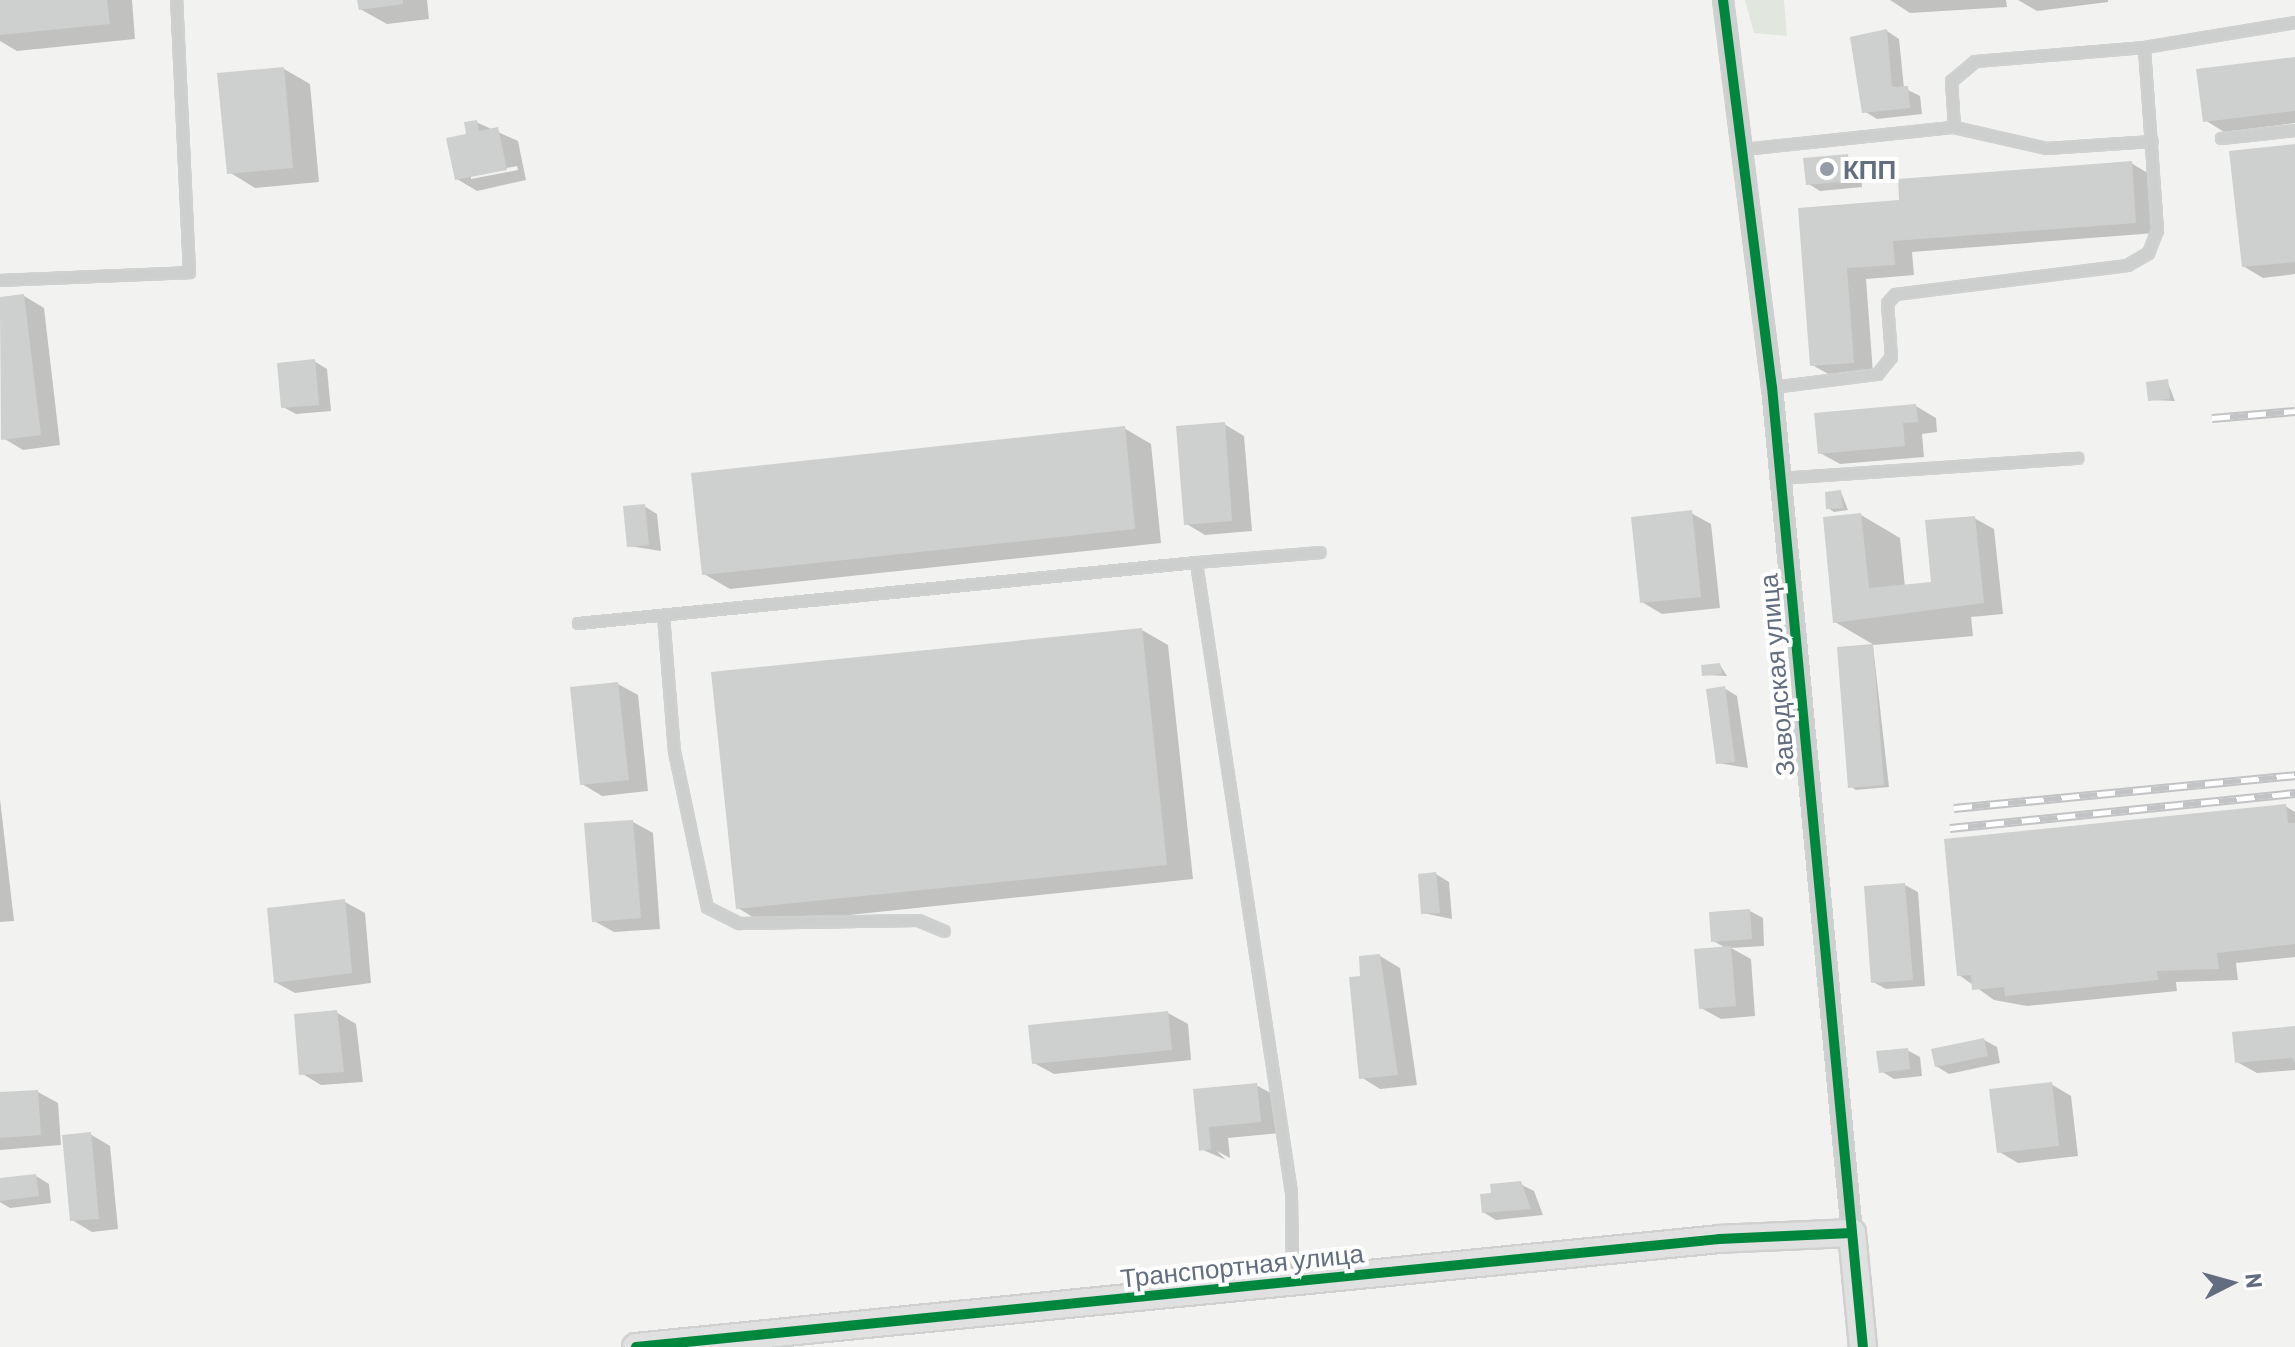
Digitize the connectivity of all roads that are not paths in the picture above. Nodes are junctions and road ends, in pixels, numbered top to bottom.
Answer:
1 (176, 0) edge
2 (1723, 0) edge
3 (2295, 22) edge
4 (2144, 47) junction
5 (1954, 127) junction
6 (2295, 130) edge
7 (2221, 138) dead end
8 (2152, 141) junction
9 (1743, 149) junction
10 (0, 280) edge
11 (1772, 387) junction
12 (2077, 458) dead end
13 (1780, 478) junction
14 (1320, 552) dead end
15 (1196, 562) junction
16 (663, 615) junction
17 (578, 623) dead end
18 (944, 931) dead end
19 (1852, 1233) junction
20 (1292, 1281) junction
21 (636, 1347) edge
22 (1863, 1347) edge

1 - 10 lane
2 - 9 street, Заводская улица
3 - 4 lane
4 - 5 lane
4 - 8 lane
5 - 8 lane
5 - 9 lane
6 - 7 lane
8 - 11 lane
9 - 11 street, Заводская улица
11 - 13 street, Заводская улица
12 - 13 lane
13 - 19 street, Заводская улица
14 - 15 lane
15 - 16 lane
15 - 20 lane
16 - 17 lane
16 - 18 lane
19 - 20 street, Транспортная улица
19 - 22 street, Заводская улица
20 - 21 street, Транспортная улица

